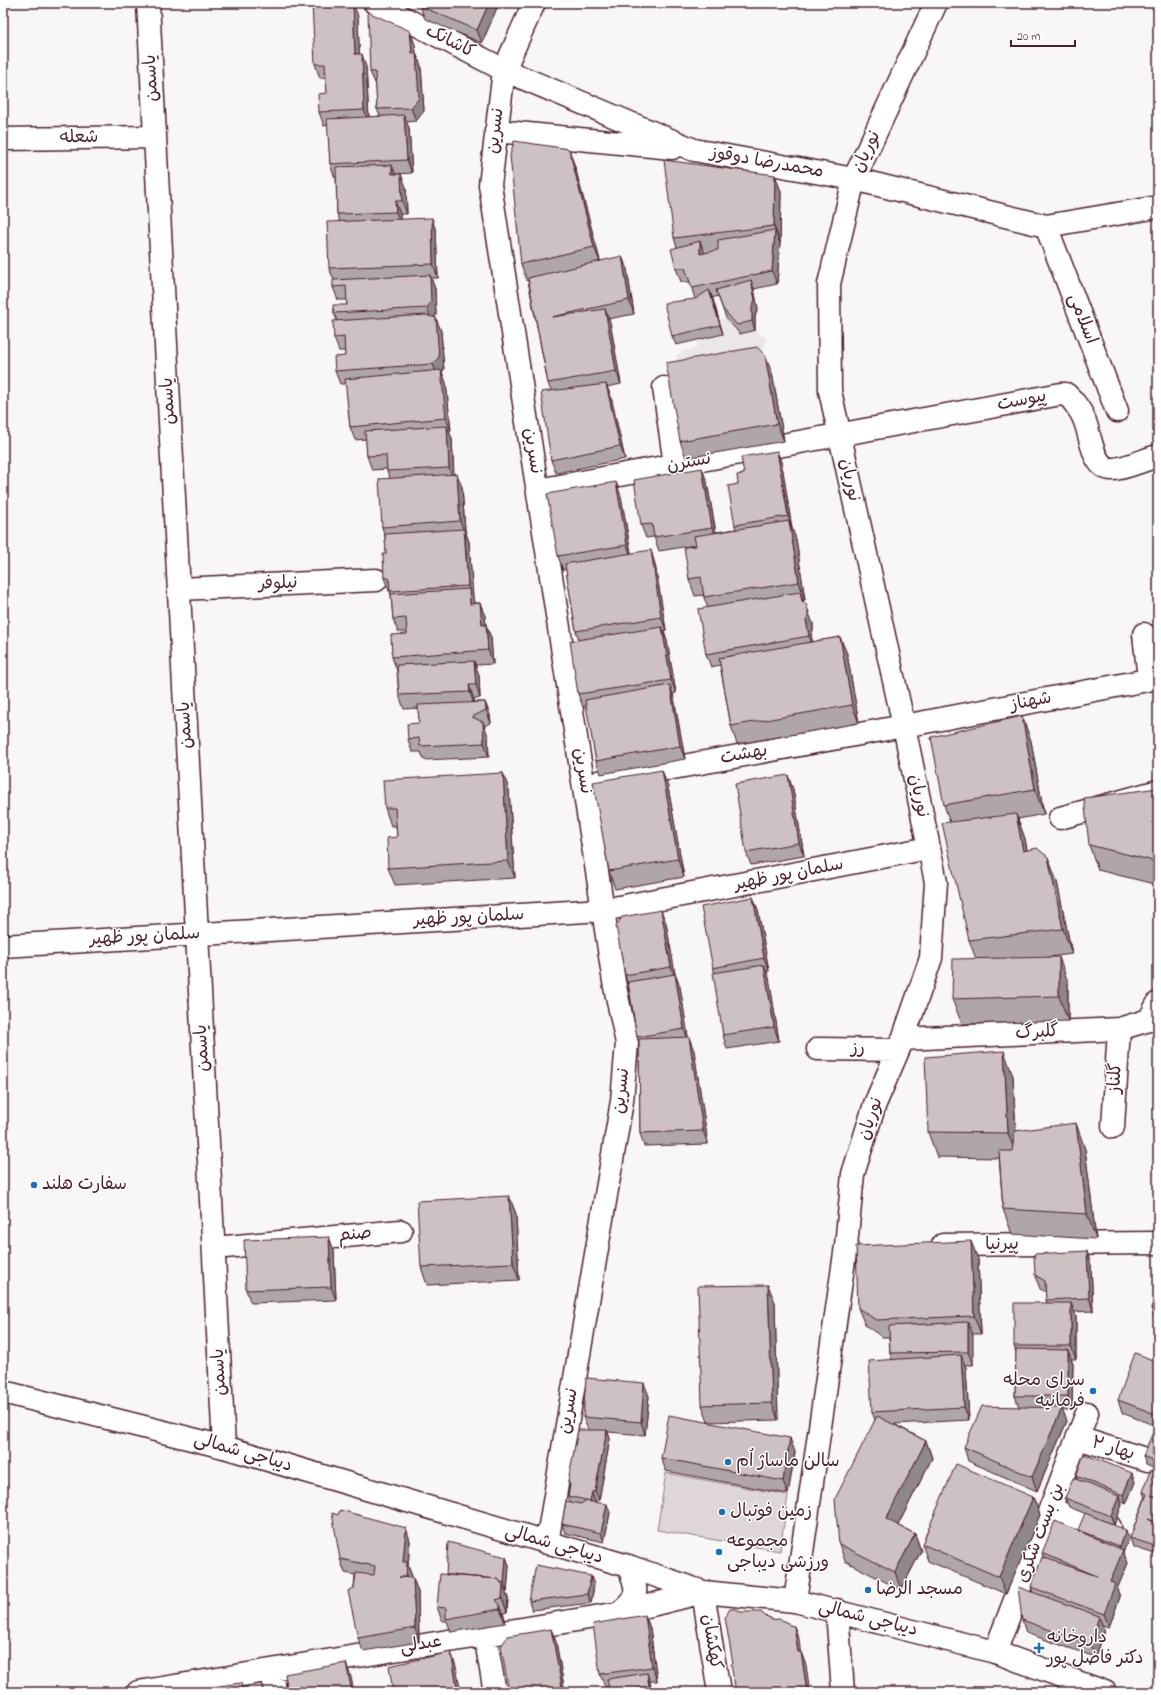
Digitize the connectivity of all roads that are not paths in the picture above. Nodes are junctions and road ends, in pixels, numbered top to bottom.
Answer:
1 (148, 3) edge
2 (375, 3) edge
3 (534, 3) edge
4 (936, 3) edge
5 (504, 70) junction
6 (496, 131) junction
7 (155, 136) junction
8 (3, 139) edge
9 (694, 150) junction
10 (854, 179) junction
11 (1158, 207) edge
12 (1046, 226) junction
13 (664, 388) dead end
14 (1117, 411) dead end
15 (839, 436) junction
16 (1158, 456) edge
17 (675, 465) junction
18 (538, 490) junction
19 (376, 580) dead end
20 (179, 589) junction
21 (1144, 634) dead end
22 (1154, 679) edge
23 (904, 726) junction
24 (584, 784) junction
25 (1158, 791) edge
26 (1060, 818) dead end
27 (929, 848) junction
28 (603, 910) junction
29 (198, 934) junction
30 (3, 946) edge
31 (1158, 1003) edge
32 (1119, 1029) junction
33 (901, 1044) junction
34 (818, 1049) dead end
35 (1113, 1127) dead end
36 (401, 1231) dead end
37 (1158, 1243) edge
38 (926, 1246) edge
39 (214, 1248) junction
40 (3, 1392) edge
41 (1087, 1413) dead end
42 (1078, 1438) junction
43 (224, 1447) junction
44 (1148, 1460) edge
45 (1050, 1510) junction
46 (1121, 1530) edge
47 (547, 1543) junction
48 (628, 1566) junction
49 (704, 1592) junction
50 (795, 1601) junction
51 (837, 1610) junction
52 (619, 1613) junction
53 (485, 1635) junction
54 (995, 1652) junction
55 (272, 1670) junction
56 (138, 1692) edge
57 (275, 1692) edge
58 (495, 1692) edge
59 (719, 1692) edge
60 (843, 1692) edge
61 (1105, 1692) edge

1 - 7 street, یاسمن
2 - 5 street, کاشانک
3 - 5 street, نسرین
4 - 10 street, نوریان
5 - 6 street, نسرین
5 - 9 street, محمدرضا دوقوز
6 - 9 street
6 - 18 street, نسرین
7 - 8 street, شعله
7 - 20 street, یاسمن
9 - 10 street, محمدرضا دوقوز
10 - 12 street, محمدرضا دوقوز
10 - 15 street, نوریان
11 - 12 street, محمدرضا دوقوز
12 - 14 street, اسلامی
13 - 17 street
15 - 16 street, پیوست
15 - 17 street, نسترن
15 - 23 street, نوریان
17 - 18 street, نسترن
18 - 24 street, نسرین
19 - 20 street, نیلوفر
20 - 29 street, یاسمن
21 - 22 street
22 - 23 street, شهناز
23 - 24 street, بهشت
23 - 27 street, نوریان
24 - 28 street, نسرین
25 - 26 street
27 - 28 street, سلمان پور ظهیر
27 - 33 street, نوریان
28 - 29 street, سلمان پور ظهیر
28 - 47 street, نسرین
29 - 30 street, سلمان پور ظهیر
29 - 39 street, یاسمن
31 - 32 street, گلبرگ
32 - 33 street, گلبرگ
32 - 35 street, گلناز
33 - 34 street, رز
33 - 50 street, نوریان
36 - 39 street, صنم
37 - 38 street, پیرنیا
39 - 43 street, یاسمن
40 - 43 street, دیباجی شمالی
41 - 42 street, بن بست شکرى
42 - 44 street, بهار ۲
42 - 45 street, بن بست شکرى
43 - 47 street, دیباجی شمالی
45 - 46 street
45 - 54 street, بن بست شکرى
47 - 48 street, دیباجی شمالی
48 - 49 street, دیباجی شمالی
48 - 52 street
49 - 50 street, دیباجی شمالی
49 - 52 street, عبدلی
49 - 59 street, کهکشان
50 - 51 street, دیباجی شمالی
51 - 54 street, دیباجی شمالی
51 - 60 street
52 - 53 street, عبدلی
53 - 55 street, عبدلی
53 - 58 street
54 - 61 street, دیباجی شمالی
55 - 56 street, عبدلی
55 - 57 street

